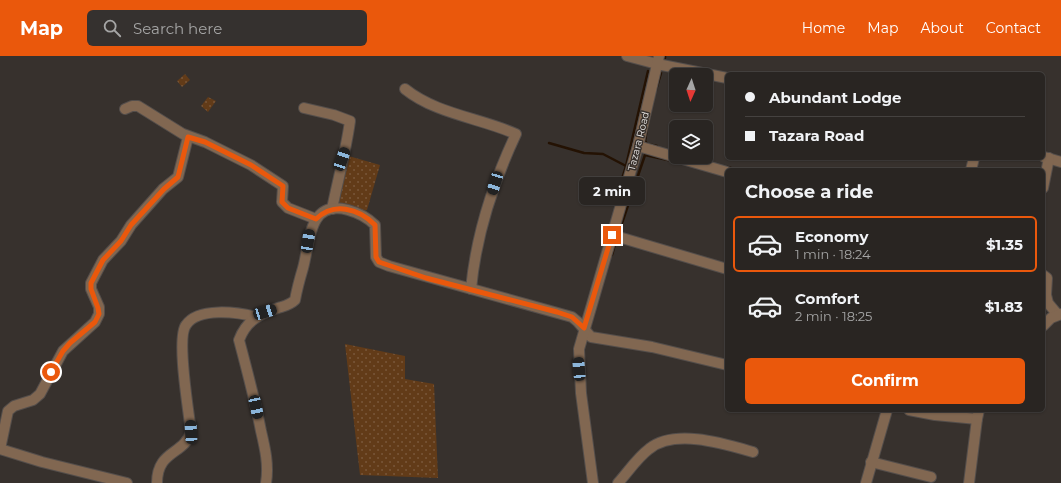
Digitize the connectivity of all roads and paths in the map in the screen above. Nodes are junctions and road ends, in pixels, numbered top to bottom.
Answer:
1 (626, 56) edge
2 (658, 60) edge
3 (725, 77) edge
4 (405, 89) dead end
5 (304, 108) dead end
6 (125, 109) dead end
7 (188, 137) junction
8 (638, 146) junction
9 (1046, 158) edge
10 (1061, 162) edge
11 (1045, 168) edge
12 (725, 171) edge
13 (332, 208) junction
14 (316, 219) junction
15 (612, 235) junction
16 (725, 268) edge
17 (1045, 276) edge
18 (471, 289) junction
19 (1059, 315) edge
20 (256, 317) junction
21 (1045, 325) edge
22 (584, 328) junction
23 (725, 365) edge
24 (886, 412) edge
25 (930, 412) edge
26 (978, 415) edge
27 (0, 448) edge
28 (753, 452) dead end
29 (871, 462) junction
30 (931, 477) dead end
31 (127, 483) edge
32 (157, 483) edge
33 (266, 483) edge
34 (593, 483) edge
35 (618, 483) edge
36 (866, 483) edge
37 (968, 483) edge

1 - 2 street
2 - 3 street
2 - 8 street, Tazara Road
4 - 18 street
5 - 13 street
6 - 7 street
7 - 14 street
7 - 27 street
8 - 12 street
8 - 15 street, Tazara Road
9 - 10 street
9 - 11 street
13 - 14 street
13 - 18 street
14 - 20 street
15 - 16 street
15 - 22 street, Tazara Road
17 - 19 street
18 - 22 street
19 - 21 street
20 - 32 street
20 - 33 street
22 - 23 street
22 - 34 street, Tazara Road
24 - 29 street
25 - 26 street
26 - 37 street
27 - 31 street
28 - 35 street
29 - 30 street
29 - 36 street

